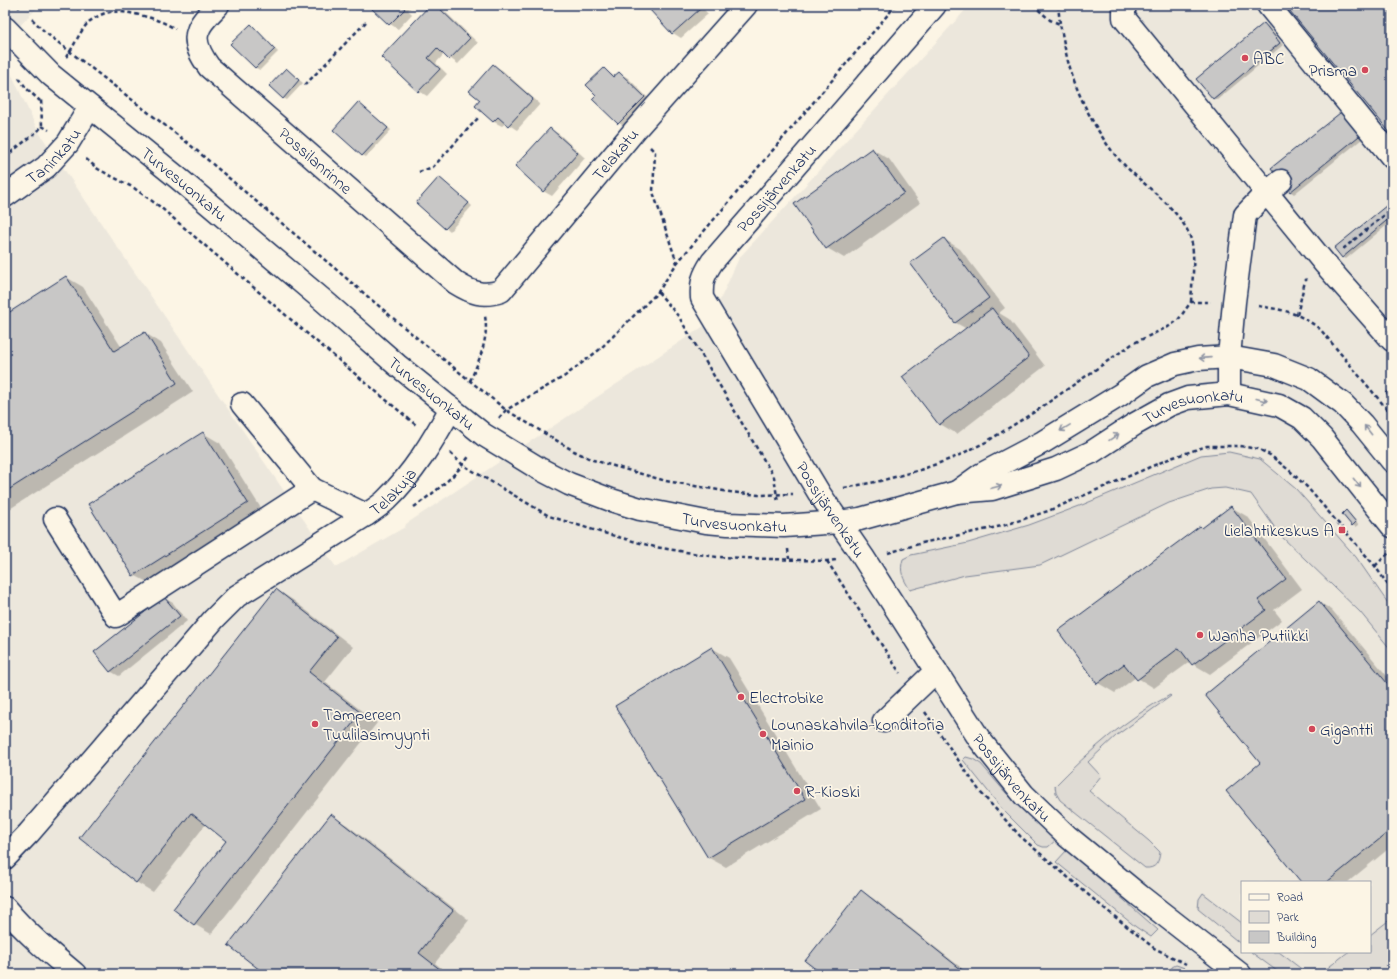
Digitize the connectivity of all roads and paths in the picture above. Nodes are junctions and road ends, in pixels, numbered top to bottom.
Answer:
1 (218, 5) edge
2 (746, 5) edge
3 (896, 5) edge
4 (935, 5) edge
5 (1033, 5) edge
6 (1058, 5) edge
7 (1124, 5) edge
8 (1268, 5) edge
9 (366, 22) dead end
10 (1060, 24) junction
11 (5, 28) edge
12 (197, 44) junction
13 (15, 74) dead end
14 (51, 75) junction
15 (305, 84) dead end
16 (40, 101) junction
17 (90, 107) junction
18 (479, 117) dead end
19 (42, 126) junction
20 (635, 130) junction
21 (68, 143) junction
22 (5, 157) edge
23 (1392, 157) edge
24 (419, 172) dead end
25 (1273, 187) junction
26 (5, 196) edge
27 (677, 263) junction
28 (658, 292) junction
29 (480, 294) junction
30 (1191, 302) dead end
31 (1392, 340) edge
32 (1229, 357) junction
33 (470, 381) dead end
34 (1229, 394) junction
35 (242, 404) dead end
36 (451, 408) junction
37 (506, 410) dead end
38 (434, 439) junction
39 (1392, 461) edge
40 (312, 490) junction
41 (957, 492) junction
42 (366, 516) junction
43 (55, 519) dead end
44 (838, 522) junction
45 (784, 526) junction
46 (1392, 526) edge
47 (1392, 550) edge
48 (863, 557) junction
49 (789, 559) junction
50 (1375, 566) junction
51 (1392, 591) edge
52 (936, 671) junction
53 (884, 721) dead end
54 (5, 858) edge
55 (5, 908) edge
56 (75, 974) edge
57 (1240, 974) edge

1 - 12 street
2 - 20 street, Telakatu
3 - 27 path
4 - 44 street, Possijärvenkatu
5 - 10 path
6 - 10 path
7 - 25 street
8 - 23 street
9 - 15 path
10 - 30 path
11 - 14 street, Turvesuonkatu
12 - 14 path
12 - 29 street, Possilanrinne
13 - 16 path
14 - 16 path
14 - 17 street, Turvesuonkatu
16 - 19 path
17 - 21 street, Taninkatu
17 - 36 street, Turvesuonkatu
18 - 24 path
19 - 21 path
19 - 22 path
20 - 27 path
20 - 29 street, Telakatu
21 - 26 street, Taninkatu
21 - 38 path
25 - 31 street
25 - 32 street
27 - 28 path
28 - 37 path
28 - 45 path
29 - 33 path
32 - 34 street
39 -> 32 street, Turvesuonkatu
32 -> 41 street, Turvesuonkatu
41 -> 34 street, Turvesuonkatu
34 -> 46 street, Turvesuonkatu
35 - 40 street
36 - 38 street, Telakuja
36 - 45 street, Turvesuonkatu
38 - 42 street, Telakuja
38 - 49 path
40 - 42 street
40 - 43 street
41 - 44 street, Turvesuonkatu
42 - 54 street, Telakuja
44 - 45 street, Turvesuonkatu
44 - 48 street, Possijärvenkatu
45 - 49 path
47 - 50 path
48 - 49 path
48 - 50 path
48 - 52 street, Possijärvenkatu
50 - 51 path
52 - 53 street
52 - 57 street, Possijärvenkatu
55 - 56 street

